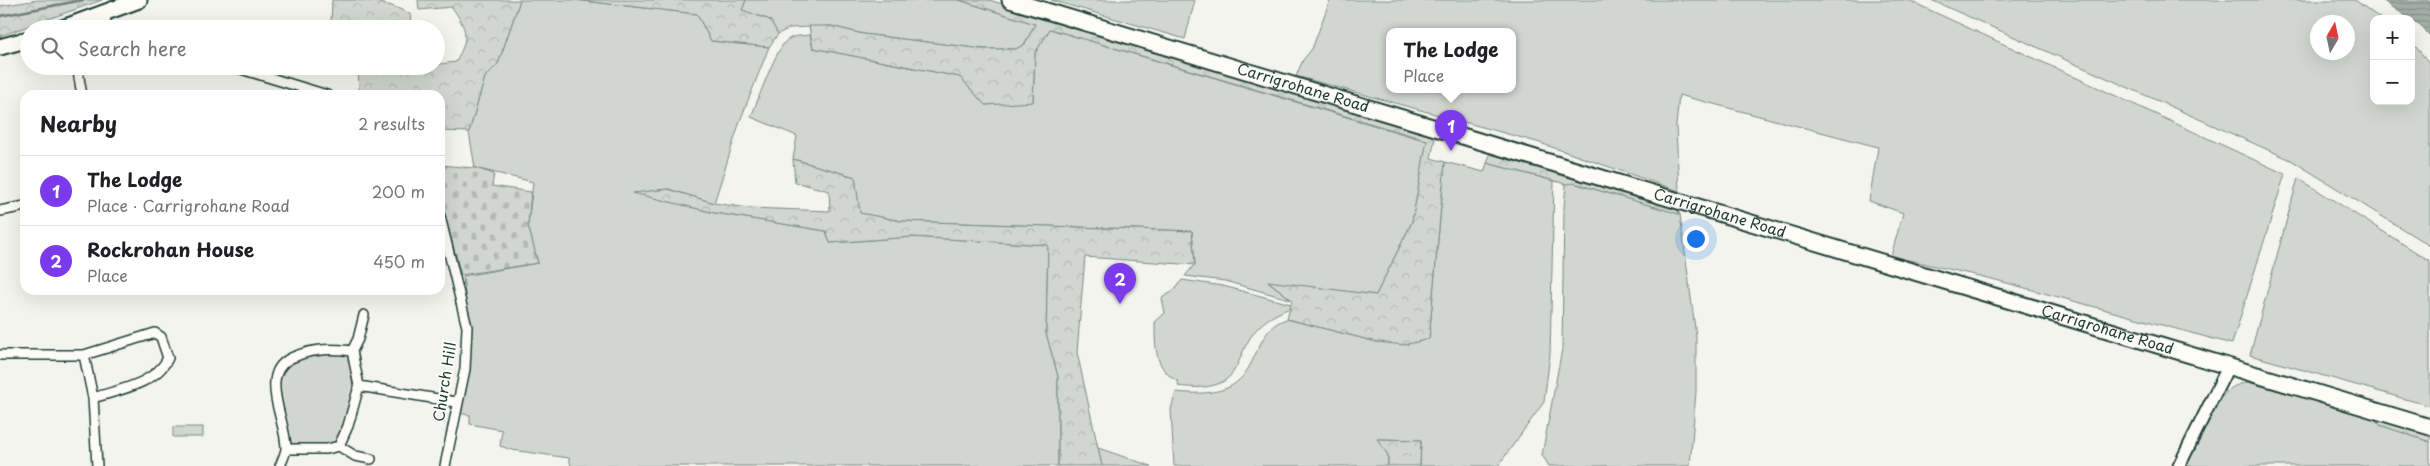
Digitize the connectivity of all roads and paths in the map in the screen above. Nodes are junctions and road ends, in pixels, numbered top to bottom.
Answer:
1 (114, 0) edge
2 (139, 0) edge
3 (1010, 0) edge
4 (106, 13) junction
5 (87, 20) joint
6 (106, 20) edge
7 (20, 42) edge
8 (0, 48) edge
9 (79, 75) edge
10 (261, 75) edge
11 (81, 90) edge
12 (310, 90) edge
13 (20, 207) edge
14 (0, 211) edge
15 (445, 236) edge
16 (364, 315) dead end
17 (352, 351) junction
18 (0, 355) edge
19 (84, 355) junction
20 (2228, 367) junction
21 (359, 386) junction
22 (93, 398) junction
23 (456, 402) junction
24 (2430, 427) edge
25 (339, 446) junction
26 (286, 449) junction
27 (371, 459) dead end
28 (97, 466) edge
29 (280, 466) edge
30 (445, 466) edge
31 (2179, 466) edge

1 - 5 street
2 - 4 highway
3 - 20 highway, Carrigrohane Road
4 - 5 highway
4 - 6 street
7 - 8 highway
9 - 11 street
10 - 12 street
13 - 14 street
15 - 23 street, Church Hill
16 - 17 street
17 - 21 street
17 - 26 street
18 - 19 street
19 - 22 street
19 - 22 street
20 - 24 highway, Carrigrohane Road
20 - 31 street
21 - 23 street
21 - 25 street
22 - 28 street
23 - 30 street, Church Hill
25 - 26 street
25 - 27 street
26 - 29 street

